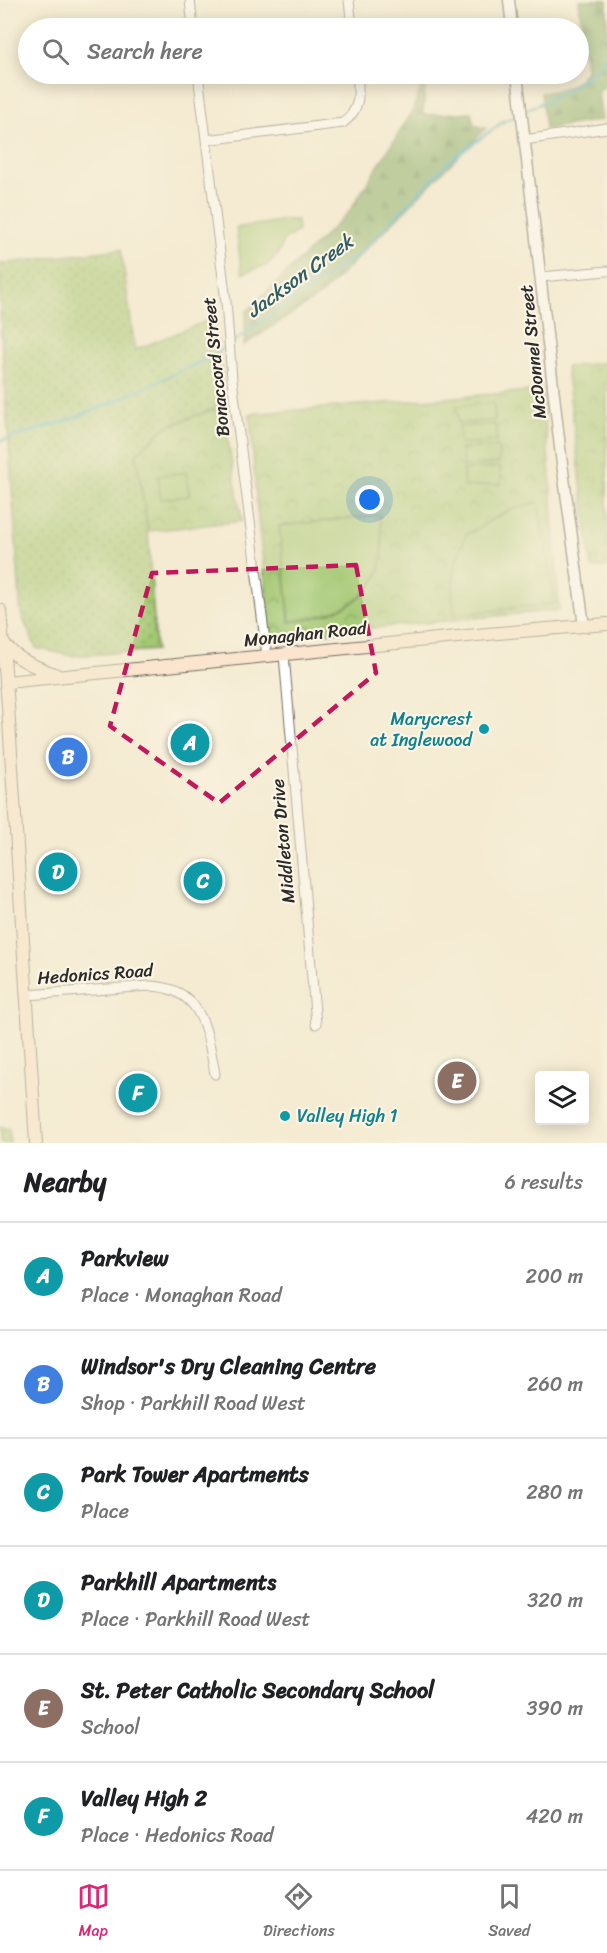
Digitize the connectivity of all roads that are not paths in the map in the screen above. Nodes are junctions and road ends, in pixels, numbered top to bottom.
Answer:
1 (190, 0) edge
2 (349, 0) edge
3 (508, 0) edge
4 (192, 18) edge
5 (351, 18) edge
6 (511, 18) edge
7 (199, 84) edge
8 (358, 84) edge
9 (518, 84) edge
10 (607, 128) edge
11 (523, 134) junction
12 (206, 140) junction
13 (607, 271) edge
14 (541, 277) junction
15 (0, 610) edge
16 (607, 624) edge
17 (584, 626) junction
18 (2, 642) junction
19 (284, 655) junction
20 (267, 656) junction
21 (61, 677) junction
22 (6, 682) junction
23 (27, 995) junction
24 (316, 1024) dead end
25 (215, 1074) dead end
26 (36, 1143) edge

1 - 4 street
2 - 5 street
3 - 6 street
7 - 12 street, Bonaccord Street
8 - 12 street
9 - 11 street, McDonnel Street
10 - 11 street
11 - 14 street, McDonnel Street
12 - 20 street, Bonaccord Street
13 - 14 street
14 - 17 street, McDonnel Street
15 - 18 main road
16 - 17 main road, Monaghan Road
17 - 19 main road, Monaghan Road
18 - 21 main road
18 - 22 main road
19 - 20 main road, Monaghan Road
19 - 24 street, Middleton Drive
20 - 21 main road, Monaghan Road
21 - 22 main road, Monaghan Road
22 - 23 main road
23 - 25 street, Hedonics Road
23 - 26 main road

